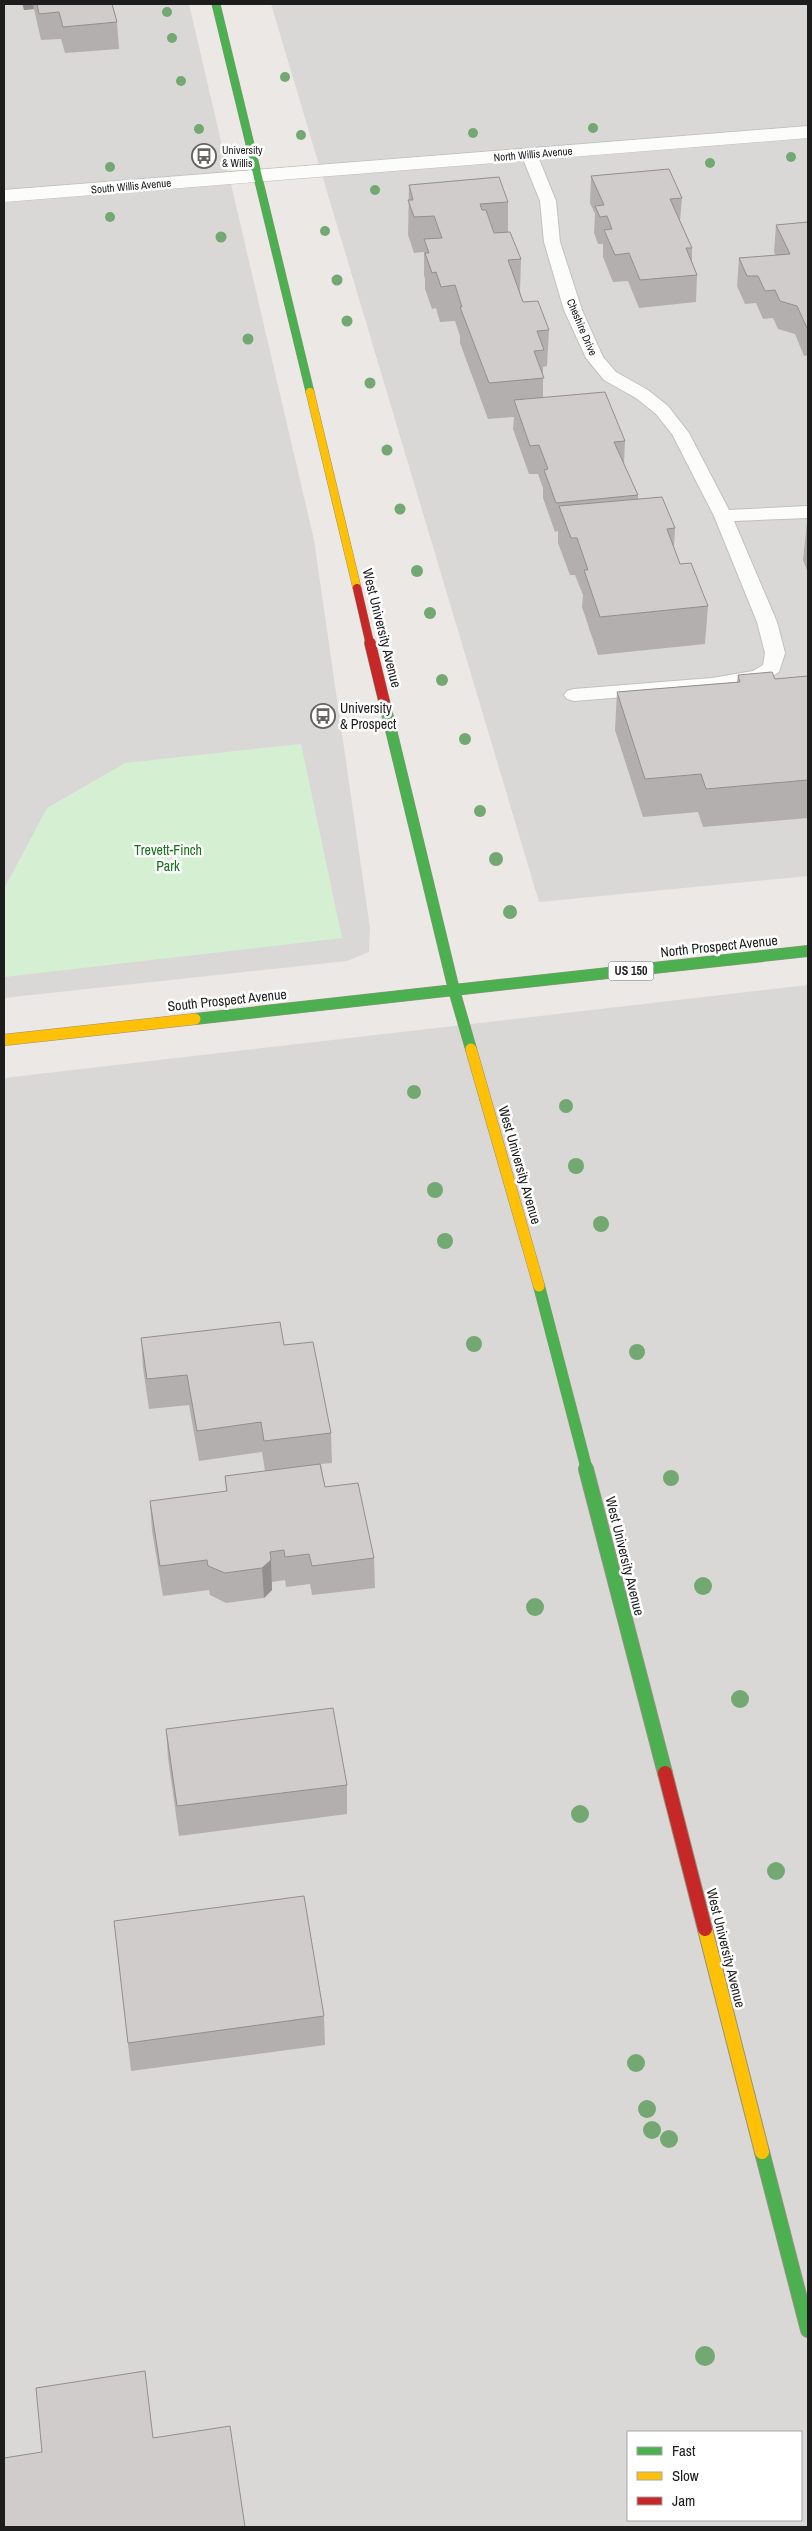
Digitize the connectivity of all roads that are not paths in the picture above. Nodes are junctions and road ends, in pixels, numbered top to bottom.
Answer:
1 (216, 4) edge
2 (808, 132) edge
3 (530, 154) junction
4 (257, 176) junction
5 (4, 196) edge
6 (808, 512) edge
7 (723, 516) junction
8 (574, 695) dead end
9 (808, 951) edge
10 (454, 990) junction
11 (4, 1040) edge
12 (808, 2330) edge

1 - 4 main road, West University Avenue
2 - 3 street, North Willis Avenue
3 - 4 street, North Willis Avenue
3 - 7 lane, Cheshire Drive
4 - 5 street, South Willis Avenue
4 - 10 main road, West University Avenue
6 - 7 lane
7 - 8 lane, Cheshire Drive
9 - 10 main road, North Prospect Avenue / US 150
10 - 11 main road, South Prospect Avenue / US 150
10 - 12 main road, West University Avenue

